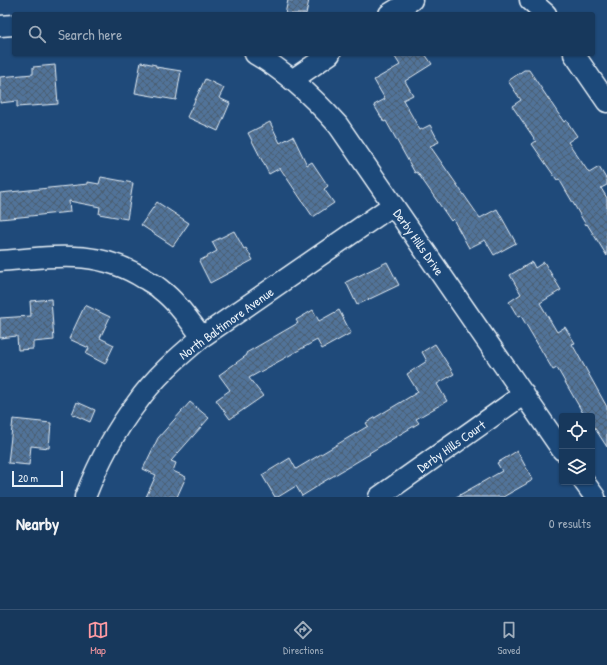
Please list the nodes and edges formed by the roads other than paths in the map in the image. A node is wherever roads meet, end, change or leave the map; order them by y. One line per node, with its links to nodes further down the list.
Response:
1 (412, 0): 3 (street)
2 (530, 0): 4 (street)
3 (391, 12)
4 (544, 12)
5 (12, 25): 6 (street)
6 (0, 26)
7 (258, 56): 10 (street, Derby Hills Drive)
8 (327, 56): 10 (street)
9 (575, 56): 11 (street)
10 (292, 80): 12 (street, Derby Hills Drive)
11 (607, 102)
12 (393, 205): 14 (street, North Baltimore Avenue); 15 (street, Derby Hills Drive)
13 (0, 261): 14 (street)
14 (202, 337): 18 (street, North Baltimore Avenue)
15 (524, 394): 16 (street, Derby Hills Drive); 19 (street, Derby Hills Court)
16 (561, 449)
17 (586, 485): 20 (street)
18 (84, 497)
19 (379, 497)
20 (595, 497)

